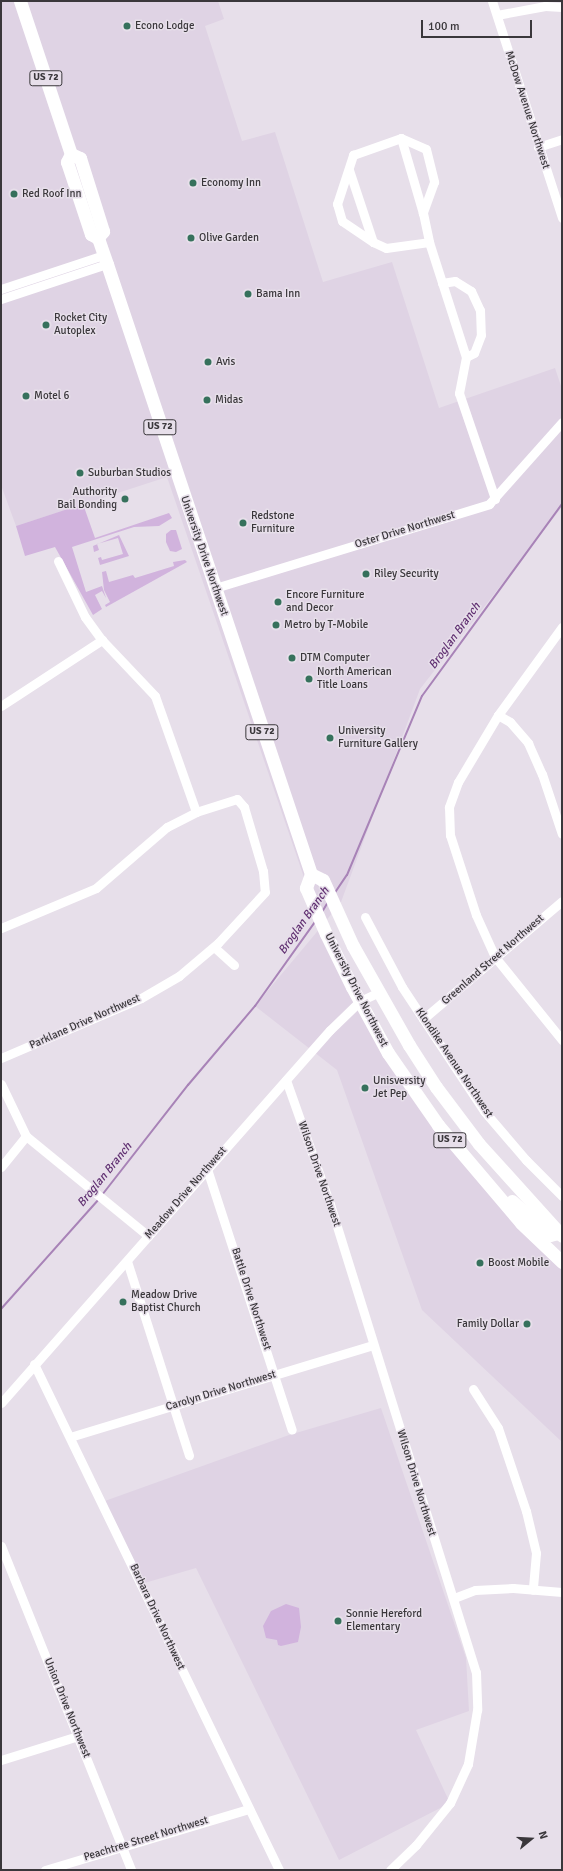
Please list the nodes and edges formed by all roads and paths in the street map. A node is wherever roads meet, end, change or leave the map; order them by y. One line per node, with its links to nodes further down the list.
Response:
1 (20, 1): 13 (highway, University Drive Northwest / US 72)
2 (492, 1): 4 (street, McDow Avenue Northwest)
3 (562, 7): 4 (street)
4 (496, 15): 7 (street, McDow Avenue Northwest)
5 (401, 138): 8 (street); 9 (street); 9 (street)
6 (562, 138): 7 (street)
7 (538, 147): 10 (street, McDow Avenue Northwest)
8 (349, 170): 11 (street); 11 (street)
9 (423, 213): 12 (street)
10 (562, 218)
11 (373, 242): 12 (street)
12 (429, 242): 14 (street)
13 (106, 260): 15 (street); 16 (street); 21 (highway, University Drive Northwest / US 72)
14 (442, 283): 17 (street); 17 (street)
15 (1, 289)
16 (1, 299)
17 (466, 357): 19 (street)
18 (562, 422): 19 (street, Oster Drive Northwest)
19 (495, 498): 21 (street, Oster Drive Northwest)
20 (58, 560): 23 (street)
21 (215, 588): 28 (highway, University Drive Northwest / US 72)
22 (562, 627): 25 (street)
23 (102, 640): 24 (street); 26 (street)
24 (1, 706)
25 (498, 715): 27 (street); 33 (street)
26 (196, 812): 31 (street); 32 (street, Parklane Drive Northwest)
27 (562, 834)
28 (311, 874): 35 (highway, University Drive Northwest / US 72); 36 (highway, University Drive Northwest / US 72)
29 (562, 901): 33 (street, Greenland Street Northwest)
30 (365, 917): 37 (street, Klondike Avenue Northwest)
31 (1, 928)
32 (214, 947): 34 (street); 39 (street, Parklane Drive Northwest)
33 (495, 958): 37 (street, Greenland Street Northwest); 38 (street)
34 (234, 965)
35 (378, 992): 36 (street, Meadow Drive Northwest); 47 (highway, University Drive Northwest / US 72)
36 (360, 1001): 40 (street, Meadow Drive Northwest); 45 (highway, University Drive Northwest / US 72)
37 (423, 1019): 46 (street, Klondike Avenue Northwest)
38 (562, 1040)
39 (1, 1058)
40 (286, 1080): 44 (street, Meadow Drive Northwest); 51 (street, Wilson Drive Northwest)
41 (1, 1084): 42 (street)
42 (26, 1136): 43 (street); 48 (street)
43 (1, 1167)
44 (207, 1170): 48 (street, Meadow Drive Northwest); 53 (street, Battle Drive Northwest)
45 (498, 1196): 47 (highway); 50 (highway, University Drive Northwest / US 72)
46 (562, 1196)
47 (561, 1233)
48 (148, 1236): 49 (street, Meadow Drive Northwest)
49 (127, 1261): 52 (street, Meadow Drive Northwest); 56 (street)
50 (562, 1262)
51 (373, 1345): 53 (street, Carolyn Drive Northwest); 63 (street, Wilson Drive Northwest)
52 (34, 1364): 55 (street, Meadow Drive Northwest); 58 (street, Barbara Drive Northwest)
53 (275, 1375): 56 (street, Carolyn Drive Northwest); 57 (street, Battle Drive Northwest)
54 (473, 1389): 61 (street)
55 (1, 1403)
56 (173, 1406): 58 (street, Carolyn Drive Northwest); 59 (street)
57 (292, 1430)
58 (70, 1437): 66 (street, Barbara Drive Northwest)
59 (189, 1455)
60 (1, 1546): 64 (street, Union Drive Northwest)
61 (533, 1590): 62 (street); 63 (street)
62 (562, 1592)
63 (454, 1598): 71 (street, Wilson Drive Northwest)
64 (78, 1736): 65 (street); 67 (street, Union Drive Northwest)
65 (1, 1760)
66 (248, 1808): 67 (street, Peachtree Street Northwest); 70 (street, Barbara Drive Northwest)
67 (122, 1846): 68 (street, Peachtree Street Northwest); 69 (street, Union Drive Northwest)
68 (45, 1870)
69 (131, 1870)
70 (279, 1870)
71 (390, 1870)

